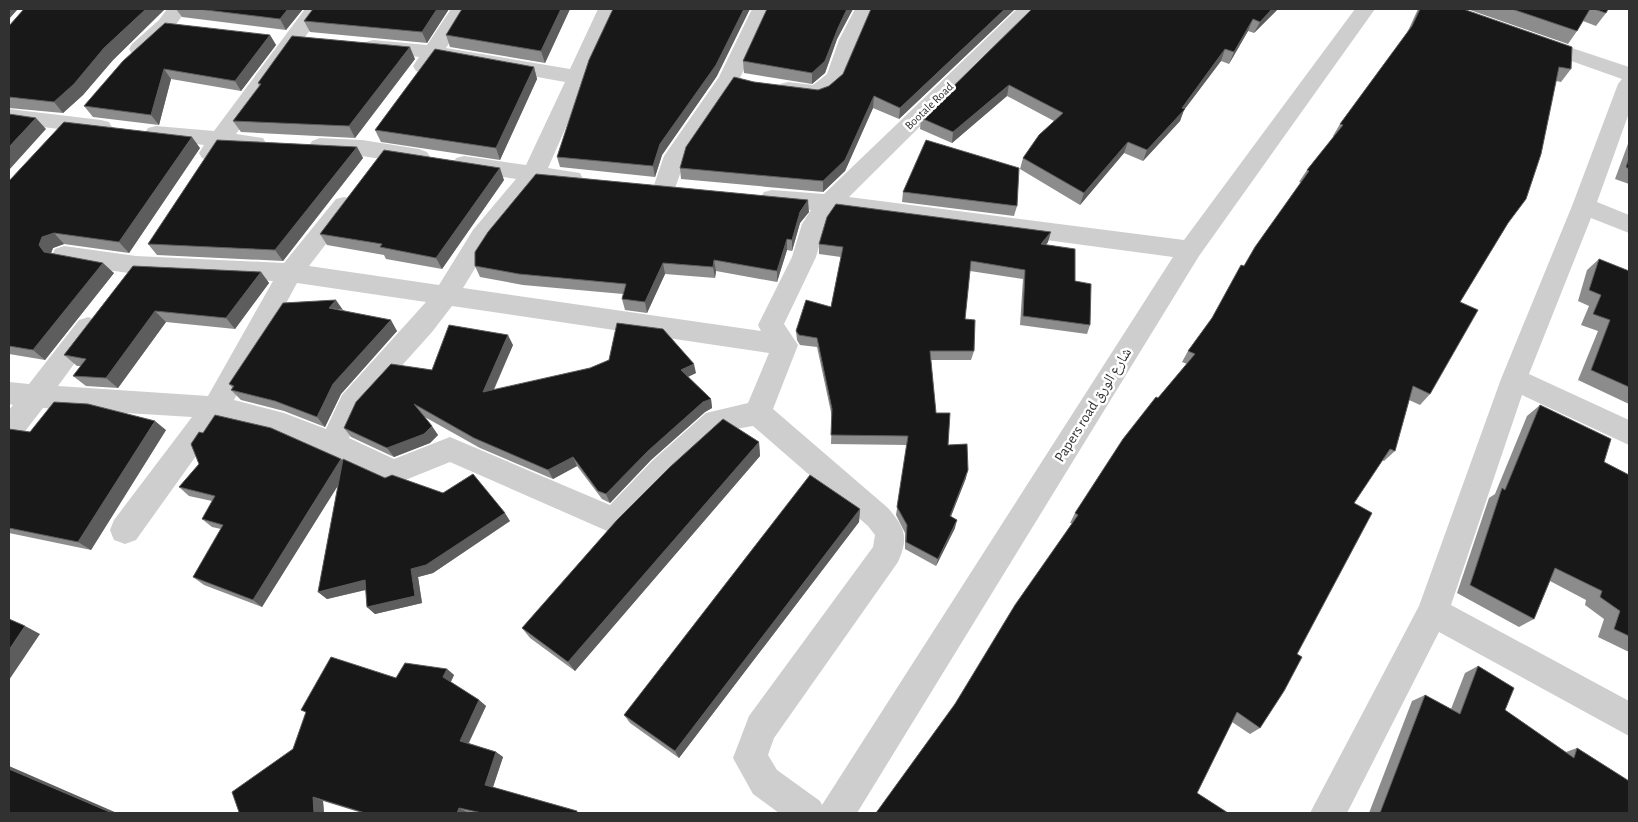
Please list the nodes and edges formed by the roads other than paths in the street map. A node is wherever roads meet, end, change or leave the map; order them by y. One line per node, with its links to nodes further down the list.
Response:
1 (315, 9): 11 (street)
2 (461, 9): 14 (street)
3 (608, 9): 17 (street)
4 (762, 9): 30 (street)
5 (859, 9): 6 (street)
6 (865, 9): 20 (street)
7 (1028, 9): 32 (street, Bootale Road)
8 (1365, 9): 36 (street, Papers road شارع الورق)
9 (176, 20): 15 (street)
10 (1518, 35): 16 (street)
11 (282, 38): 12 (street); 24 (street)
12 (320, 42)
13 (358, 45): 14 (street)
14 (434, 52): 17 (street); 18 (street)
15 (122, 65)
16 (1629, 74)
17 (577, 77): 28 (street)
18 (410, 84)
19 (1629, 84): 33 (street)
20 (773, 87)
21 (91, 102): 23 (street)
22 (9, 116): 23 (street)
23 (68, 123): 24 (street); 25 (street)
24 (218, 141): 26 (street); 27 (street)
25 (48, 144)
26 (373, 144): 28 (street); 39 (street)
27 (196, 174)
28 (533, 175): 29 (street); 41 (street)
29 (590, 181)
30 (666, 188)
31 (752, 196): 32 (street)
32 (829, 203): 36 (street); 43 (street, Bootale Road)
33 (1584, 206): 34 (street); 44 (street)
34 (1629, 224)
35 (152, 240): 38 (street)
36 (1190, 250): 55 (street, Papers road شارع الورق)
37 (64, 255): 38 (street)
38 (136, 264): 39 (street); 40 (street)
39 (290, 273): 41 (street); 46 (street)
40 (118, 288)
41 (446, 295): 43 (street); 50 (street)
42 (100, 311): 45 (street)
43 (785, 345): 47 (street)
44 (1514, 379): 49 (street); 52 (street)
45 (22, 395): 46 (street); 48 (street)
46 (215, 408): 50 (street); 51 (street)
47 (758, 413): 50 (street); 54 (street)
48 (9, 431)
49 (1629, 432)
50 (333, 443)
51 (125, 530)
52 (1433, 612): 53 (street); 56 (street)
53 (1629, 719)
54 (808, 813)
55 (837, 813)
56 (1328, 813)

